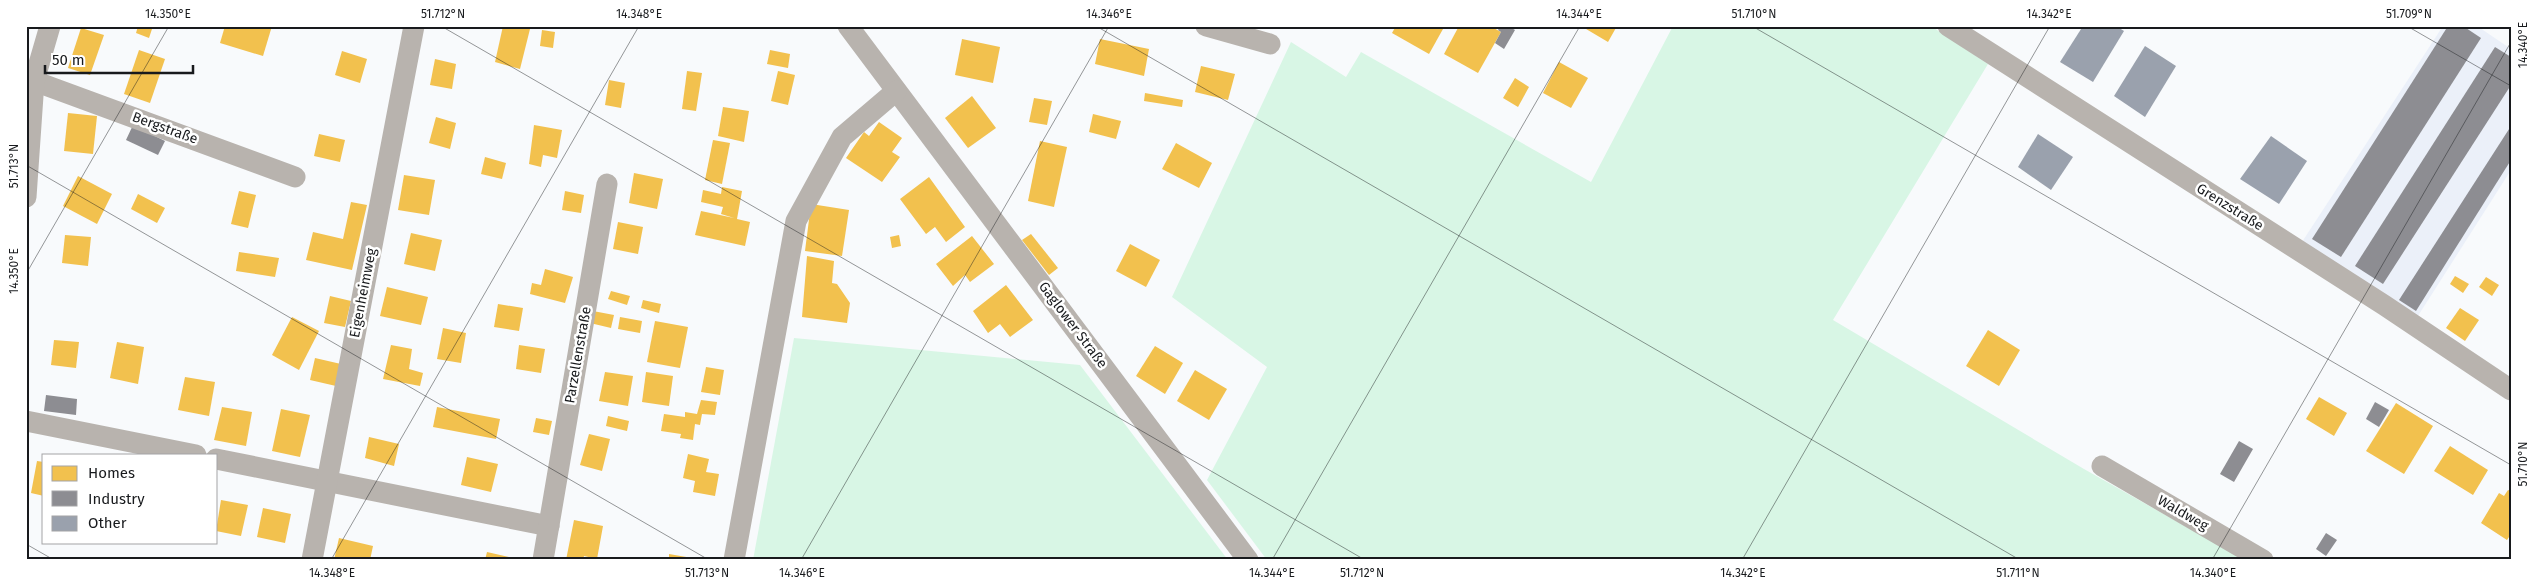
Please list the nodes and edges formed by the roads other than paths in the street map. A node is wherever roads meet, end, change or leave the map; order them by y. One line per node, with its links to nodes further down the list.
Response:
1 (50, 26): 7 (street)
2 (414, 26): 17 (street, Eigenheimweg)
3 (848, 26): 8 (street, Gaglower Straße)
4 (1206, 26): 6 (street)
5 (1948, 26): 12 (street, Grenzstraße)
6 (1270, 44)
7 (34, 81): 9 (street, Bergstraße); 11 (street)
8 (896, 91): 21 (street); 22 (street, Gaglower Straße)
9 (295, 177)
10 (607, 184): 18 (street, Parzellenstraße)
11 (26, 197)
12 (2511, 390)
13 (26, 421): 14 (street)
14 (191, 454)
15 (218, 459): 17 (street)
16 (2102, 466): 23 (street, Waldweg)
17 (328, 481): 18 (street); 19 (street, Eigenheimweg)
18 (549, 526): 20 (street, Parzellenstraße)
19 (312, 560)
20 (543, 560)
21 (734, 560)
22 (1248, 560)
23 (2263, 560)

